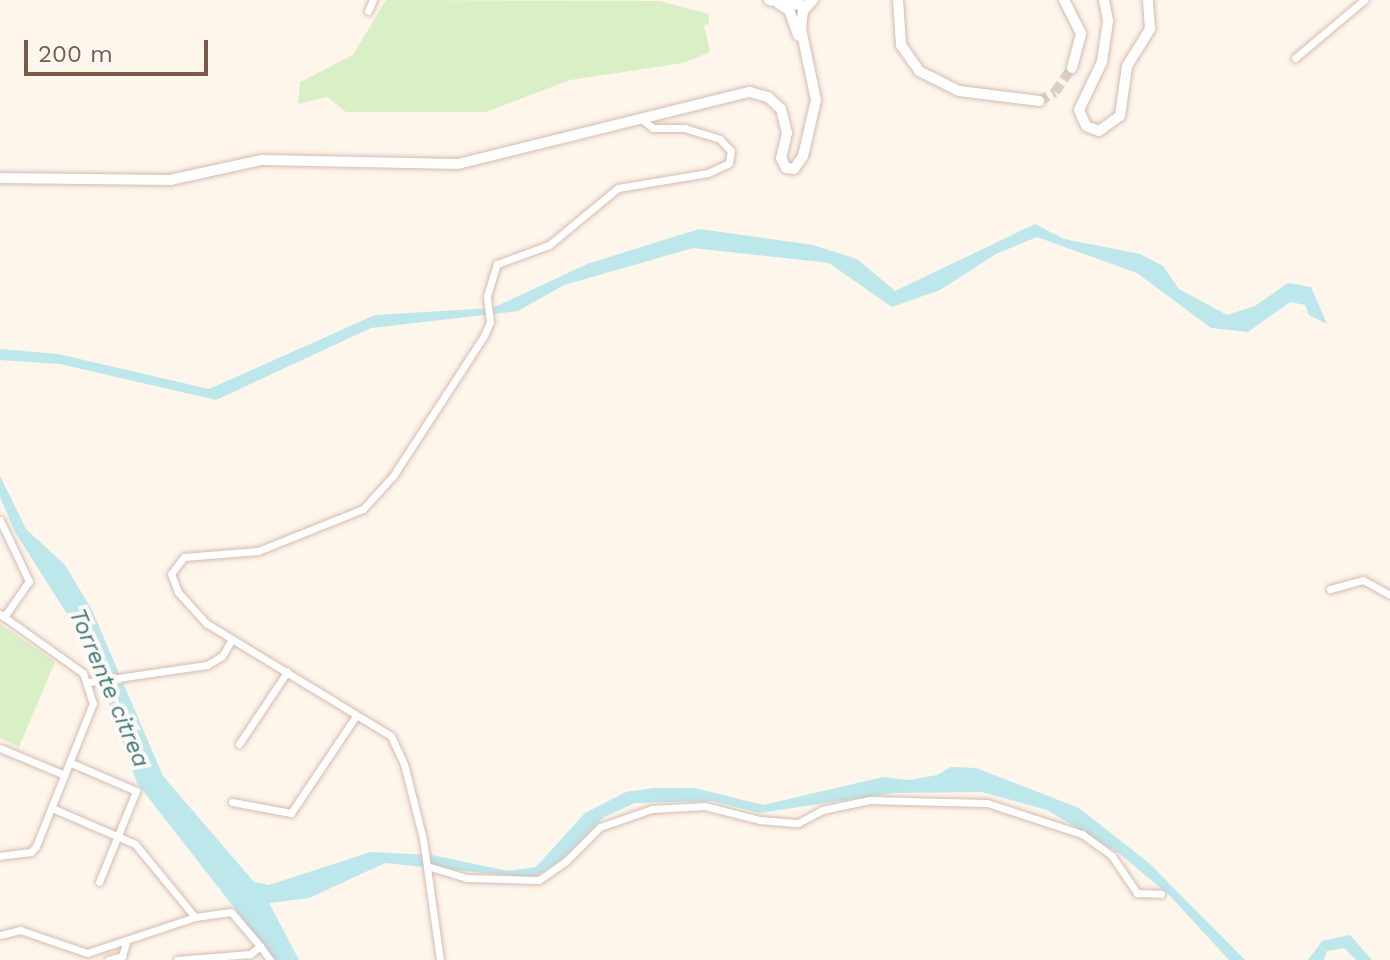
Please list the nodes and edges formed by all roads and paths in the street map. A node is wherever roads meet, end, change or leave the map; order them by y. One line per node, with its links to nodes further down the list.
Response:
1 (373, 0): 9 (street)
2 (898, 0): 13 (main road)
3 (1064, 0): 12 (main road)
4 (1104, 0): 5 (main road)
5 (1148, 0)
6 (1364, 0): 11 (street)
7 (808, 2): 8 (main road); 10 (main road)
8 (787, 5): 10 (main road)
9 (368, 11)
10 (803, 43): 15 (main road)
11 (1295, 58)
12 (1072, 68)
13 (1039, 101)
14 (644, 121): 20 (street)
15 (0, 178)
16 (0, 520): 19 (street)
17 (1330, 589): 18 (street)
18 (1390, 595)
19 (2, 616): 22 (street)
20 (231, 641): 21 (street); 22 (street)
21 (287, 672): 23 (street); 24 (street)
22 (90, 682): 26 (street)
23 (356, 716): 28 (street); 32 (street)
24 (239, 744)
25 (0, 748): 27 (street)
26 (71, 763): 27 (street); 30 (street)
27 (65, 775): 29 (street)
28 (232, 802)
29 (52, 808): 30 (street); 31 (street)
30 (118, 836): 33 (street); 35 (street)
31 (0, 856)
32 (427, 866): 34 (street); 42 (street)
33 (99, 882)
34 (1161, 894)
35 (195, 917): 37 (street); 38 (street)
36 (0, 935): 37 (street)
37 (126, 943): 39 (street)
38 (260, 946): 40 (street); 41 (street)
39 (108, 960)
40 (177, 960)
41 (270, 960)
42 (440, 960)

